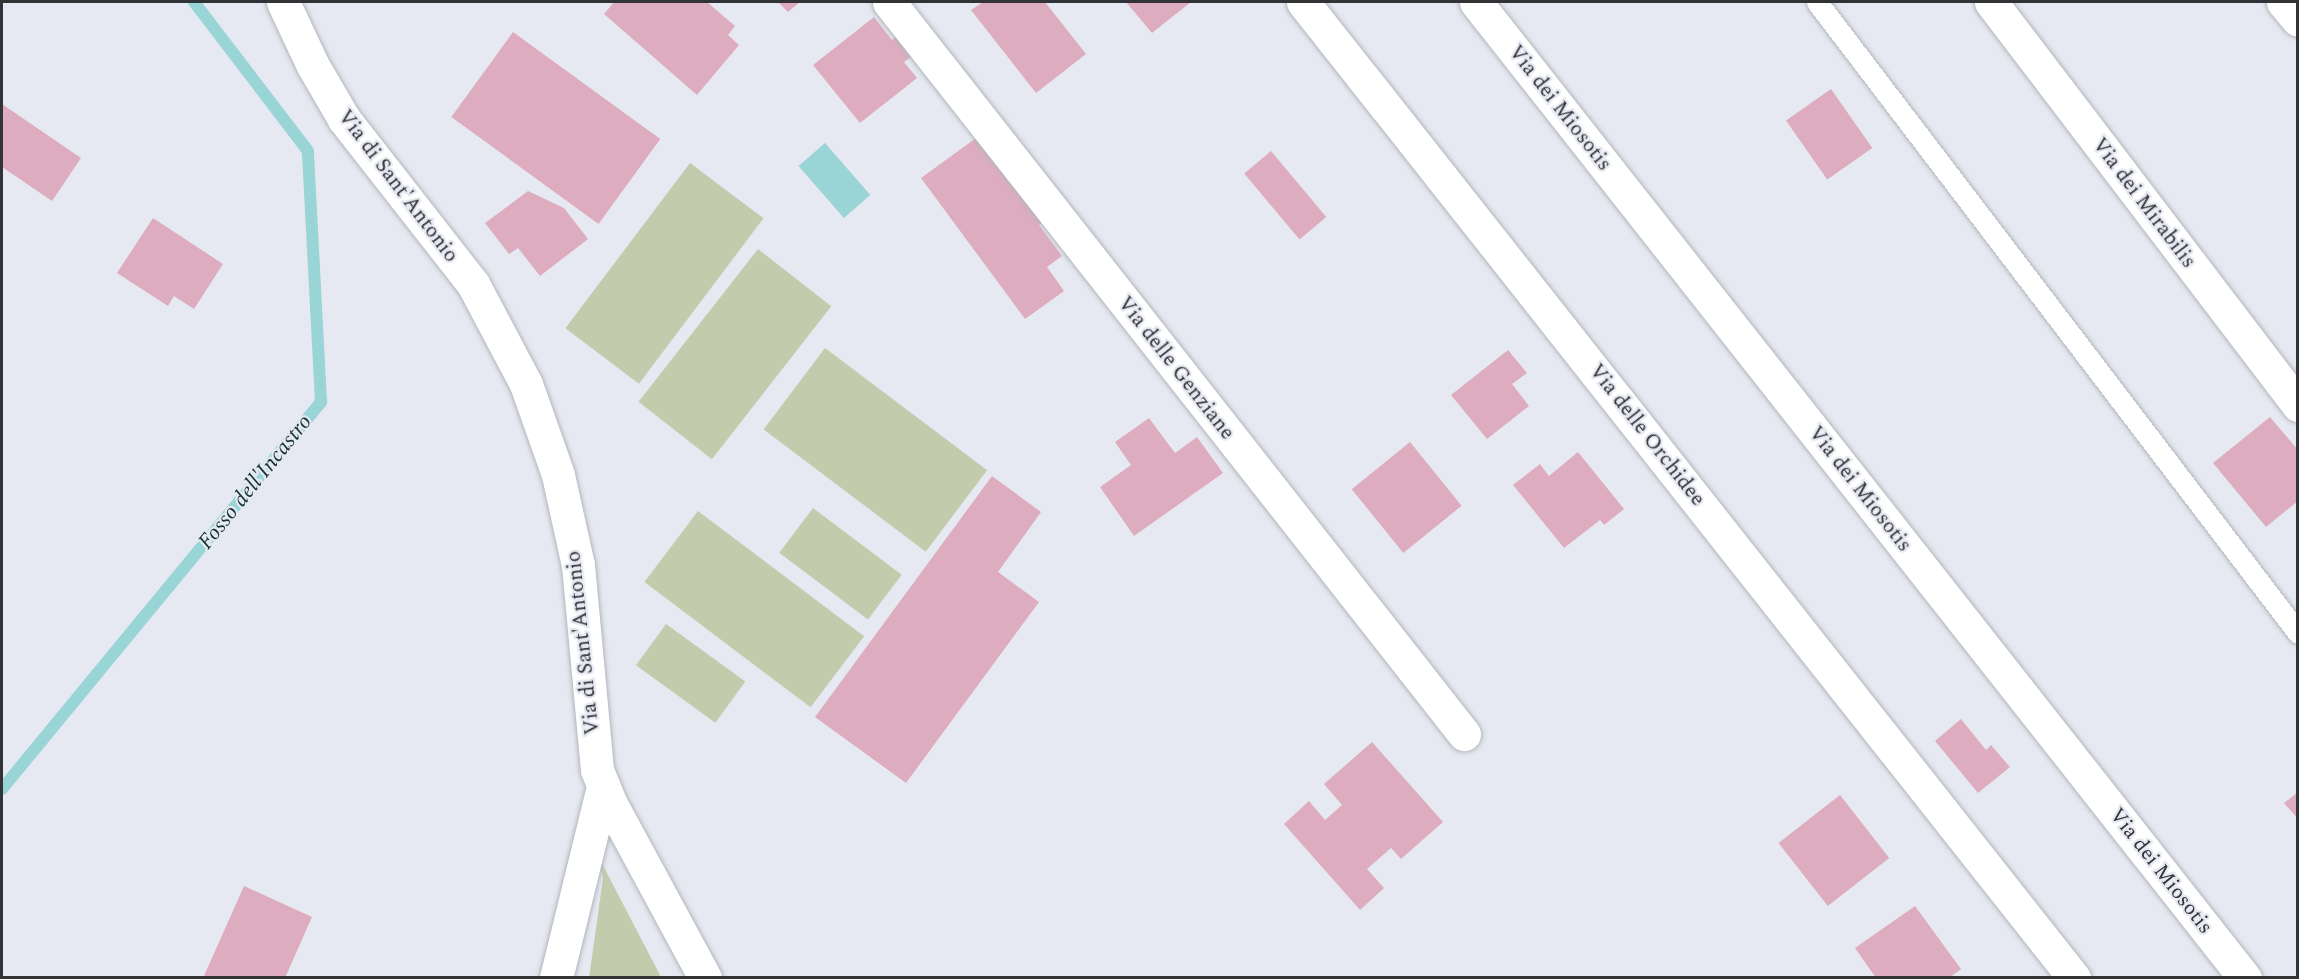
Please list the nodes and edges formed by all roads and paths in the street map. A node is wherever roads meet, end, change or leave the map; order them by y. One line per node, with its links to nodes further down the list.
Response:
1 (283, 2): 12 (street, Via di Sant'Antonio)
2 (889, 2): 11 (street, Via delle Genziane)
3 (1303, 2): 15 (street, Via delle Orchidee)
4 (1476, 2): 16 (street, Via dei Miosotis)
5 (1817, 2): 10 (lane)
6 (1991, 2): 9 (street, Via dei Mirabilis)
7 (2283, 2): 8 (street)
8 (2298, 20)
9 (2298, 405)
10 (2298, 633)
11 (1464, 734)
12 (603, 786): 13 (street); 14 (street, Via di Sant'Antonio)
13 (556, 978)
14 (705, 978)
15 (2074, 978)
16 (2245, 978)

